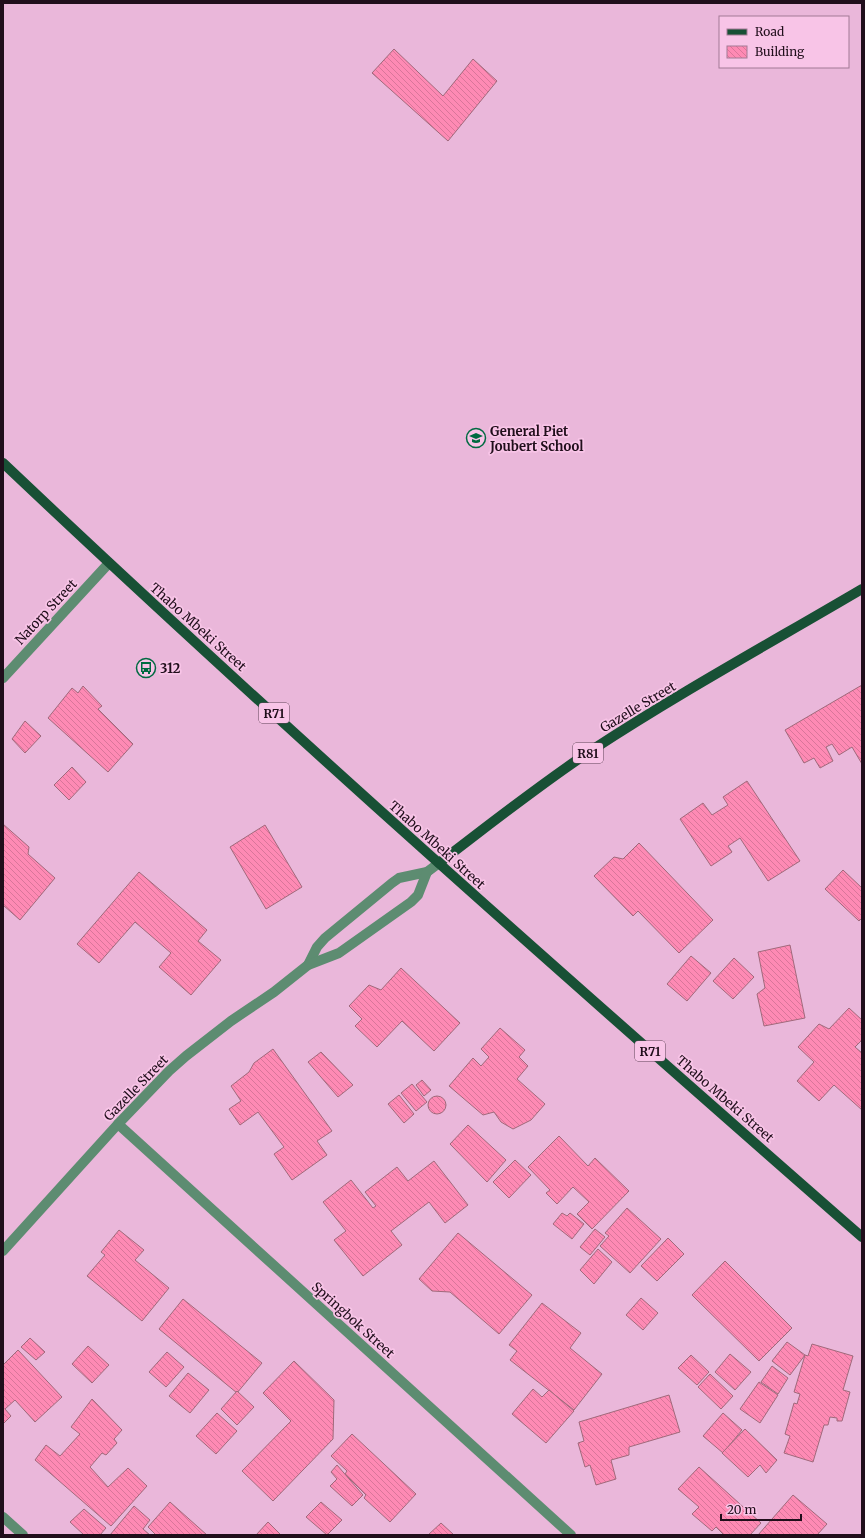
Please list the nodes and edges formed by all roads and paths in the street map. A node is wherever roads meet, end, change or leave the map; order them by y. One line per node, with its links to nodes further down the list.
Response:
1 (3, 463): 2 (main road, Thabo Mbeki Street / R71)
2 (109, 563): 4 (street, Natorp Street); 5 (main road, Thabo Mbeki Street / R71)
3 (862, 589): 5 (main road, Gazelle Street / R81)
4 (3, 678)
5 (438, 863): 6 (street); 9 (main road, Thabo Mbeki Street / R71)
6 (427, 872): 7 (street, Gazelle Street); 7 (street, Gazelle Street)
7 (308, 965): 8 (street, Gazelle Street)
8 (118, 1124): 10 (street, Gazelle Street); 13 (street, Springbok Street)
9 (862, 1237)
10 (3, 1251)
11 (3, 1517): 12 (street)
12 (23, 1535)
13 (571, 1535)

